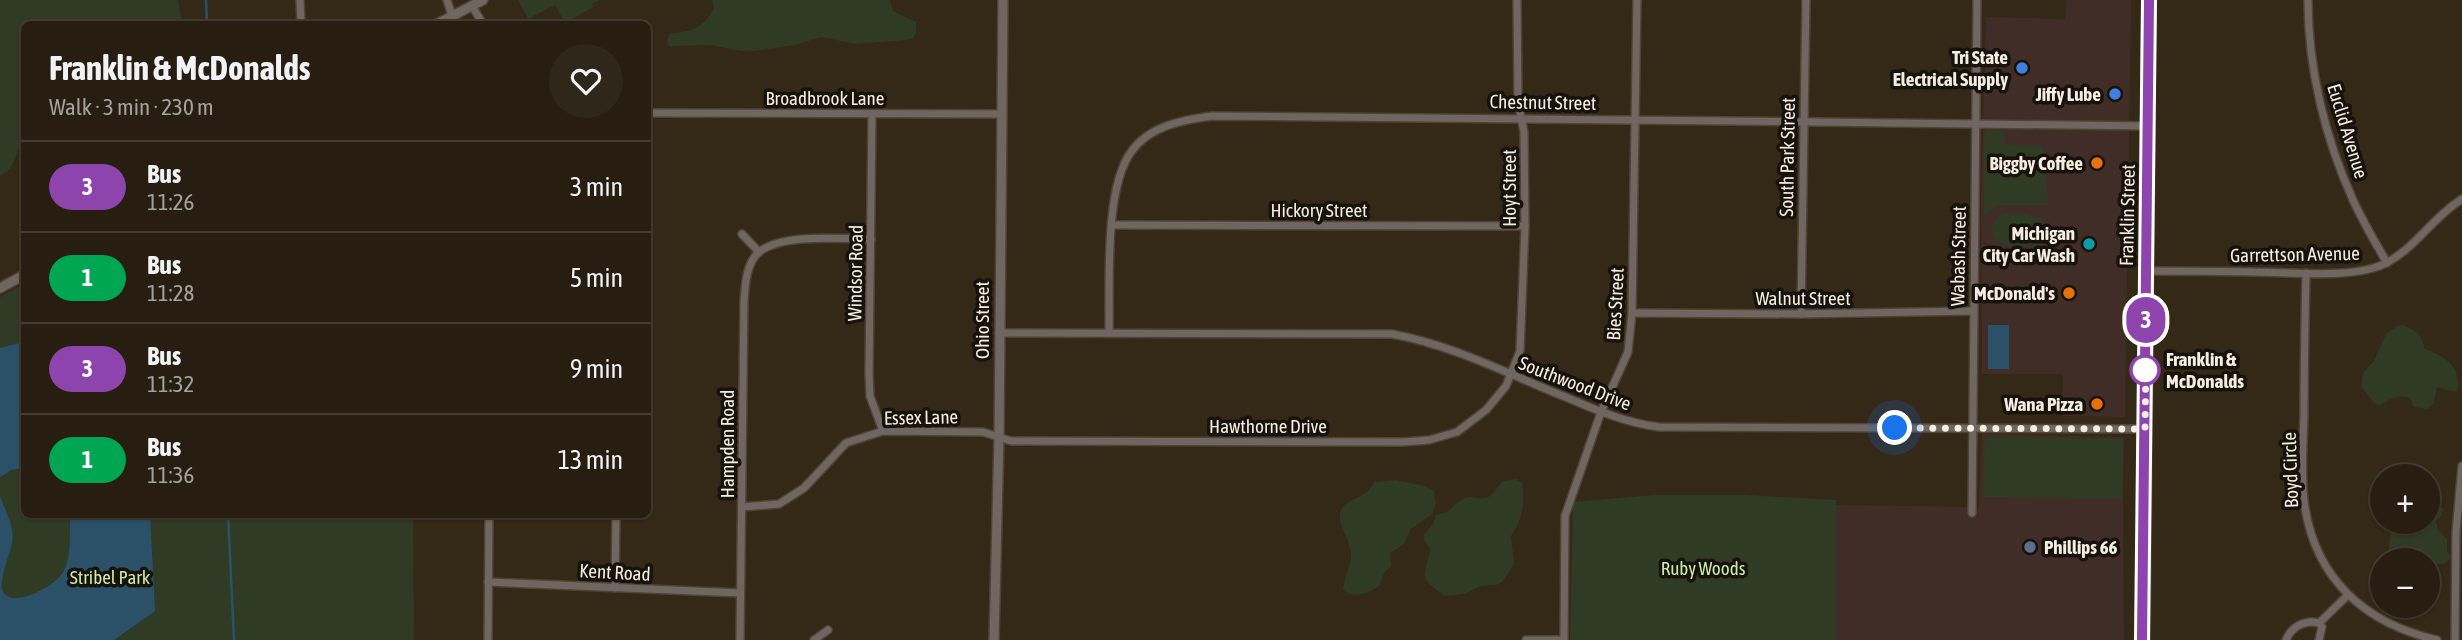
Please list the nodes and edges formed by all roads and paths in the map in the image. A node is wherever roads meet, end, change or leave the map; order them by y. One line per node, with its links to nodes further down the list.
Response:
1 (300, 0): 13 (street)
2 (447, 0): 12 (street)
3 (483, 0): 11 (street)
4 (1003, 0): 18 (street, Ohio Street)
5 (1517, 0): 19 (street, Hoyt Street)
6 (1637, 0): 20 (street, Bies Street)
7 (1806, 0): 21 (street, South Park Street)
8 (1977, 0): 22 (street, Wabash Street)
9 (2149, 0): 23 (main road, Franklin Street)
10 (2308, 0): 30 (street, Euclid Avenue)
11 (472, 6): 12 (street); 15 (street)
12 (452, 16): 14 (street)
13 (301, 21)
14 (443, 21)
15 (481, 21)
16 (651, 113): 17 (street, Broadbrook Lane)
17 (872, 114): 18 (street, Broadbrook Lane); 28 (street, Windsor Road)
18 (1002, 114): 39 (street, Ohio Street)
19 (1520, 117): 20 (street, Chestnut Street); 25 (street, Chestnut Street); 26 (street, Hoyt Street)
20 (1634, 120): 21 (street, Chestnut Street); 36 (street, Bies Street)
21 (1803, 123): 22 (street, Chestnut Street); 37 (street, South Park Street)
22 (1977, 124): 23 (street, Chestnut Street); 35 (street, Wabash Street)
23 (2148, 126): 31 (main road, Franklin Street)
24 (2462, 199): 30 (street, Garrettson Avenue)
25 (1112, 225): 26 (street, Hickory Street); 38 (street, Chestnut Street)
26 (1525, 226): 40 (street, Hoyt Street)
27 (742, 234): 29 (street)
28 (871, 239): 29 (street); 44 (street, Windsor Road)
29 (759, 252): 47 (street, Hampden Road)
30 (2386, 263): 32 (street, Garrettson Avenue)
31 (2146, 271): 32 (street, Garrettson Avenue); 43 (main road, Franklin Street)
32 (2306, 273): 54 (street, Boyd Circle)
33 (21, 277): 34 (street)
34 (0, 288)
35 (1973, 311): 37 (street, Walnut Street); 42 (street, Wabash Street)
36 (1632, 313): 37 (street, Walnut Street); 41 (street, Bies Street)
37 (1801, 314)
38 (1109, 332): 39 (street, Southwood Drive); 40 (street, Southwood Drive)
39 (999, 333): 45 (street, Ohio Street)
40 (1511, 375): 41 (street, Southwood Drive); 45 (street, Hawthorne Drive)
41 (1601, 412): 42 (street, Southwood Drive); 62 (street, Bies Street)
42 (1974, 428): 43 (street, Southwood Drive); 48 (street, Wabash Street)
43 (2145, 429): 63 (main road, Franklin Street)
44 (883, 430): 45 (street, Essex Lane); 47 (street, Essex Lane)
45 (999, 437): 60 (street, Ohio Street)
46 (2462, 466): 67 (street)
47 (742, 507): 53 (street, Hampden Road)
48 (1972, 513)
49 (489, 518): 51 (street)
50 (616, 518): 52 (street)
51 (488, 582): 52 (street, Kent Road); 57 (street)
52 (615, 588): 53 (street, Kent Road)
53 (740, 593): 58 (street, Hampden Road)
54 (2348, 595): 55 (street); 66 (street, Boyd Circle)
55 (2319, 623): 64 (street); 65 (street)
56 (828, 630): 59 (street)
57 (488, 640)
58 (740, 640)
59 (814, 640)
60 (994, 640)
61 (1526, 640): 62 (street)
62 (1564, 640)
63 (2143, 640)
64 (2286, 640)
65 (2319, 640)
66 (2437, 640)
67 (2455, 640)

